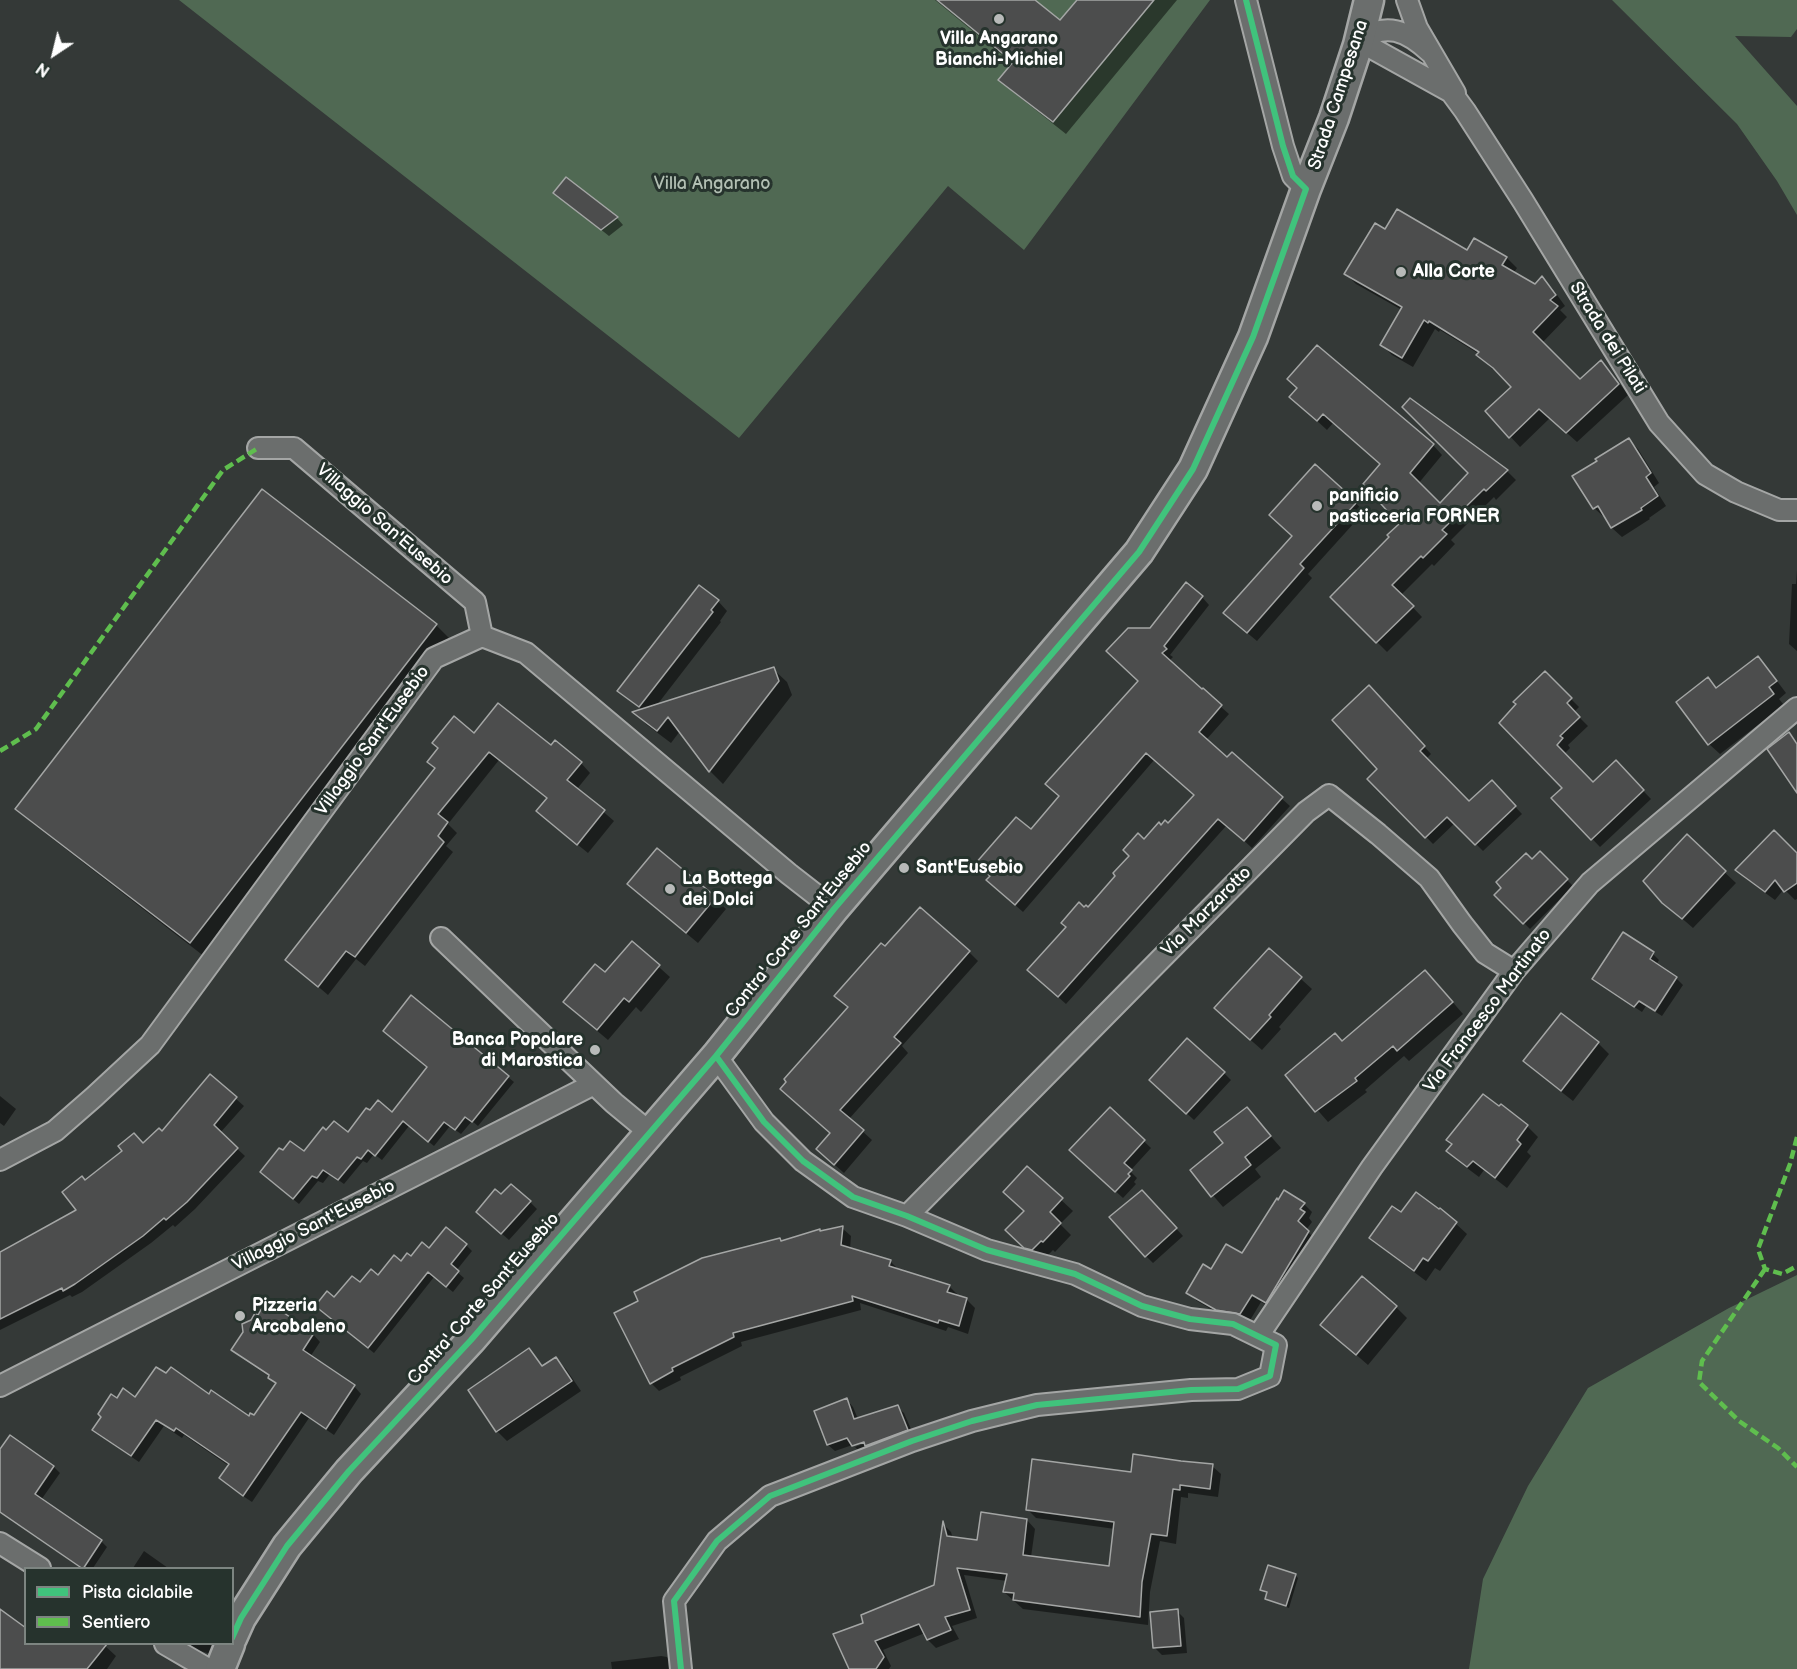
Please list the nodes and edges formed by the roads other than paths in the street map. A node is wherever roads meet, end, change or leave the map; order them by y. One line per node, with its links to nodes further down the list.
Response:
1 (1246, 0): 7 (street)
2 (1369, 0): 4 (street, Strada Campesana)
3 (1407, 0): 5 (street, Strada dei Pilati)
4 (1359, 41): 5 (street, Strada dei Pilati); 6 (street, Strada dei Pilati); 7 (street, Strada Campesana)
5 (1430, 51): 6 (street, Strada dei Pilati)
6 (1466, 111): 9 (street, Strada dei Pilati)
7 (1306, 189): 12 (street, Contra' Corte Sant'Eusebio)
8 (258, 448): 10 (street, Villaggio San'Eusebio)
9 (1797, 510)
10 (482, 636): 12 (street); 18 (street, Villaggio Sant'Eusebio)
11 (1797, 708): 14 (street, Via Francesco Martinato)
12 (834, 909): 15 (street, Contra' Corte Sant'Eusebio)
13 (441, 938): 16 (street)
14 (1514, 971): 19 (street, Via Marzarotto); 20 (street, Via Francesco Martinato)
15 (716, 1056): 17 (street, Contra' Corte Sant'Eusebio); 19 (street)
16 (594, 1084): 17 (street); 21 (street, Villaggio Sant'Eusebio)
17 (649, 1132): 24 (street, Contra' Corte Sant'Eusebio)
18 (0, 1160)
19 (906, 1216): 20 (street)
20 (1258, 1336): 29 (street)
21 (0, 1386)
22 (0, 1544): 23 (street)
23 (37, 1567)
24 (234, 1634)
25 (167, 1645): 27 (street)
26 (230, 1645): 28 (street)
27 (208, 1669)
28 (220, 1669)
29 (681, 1669)

